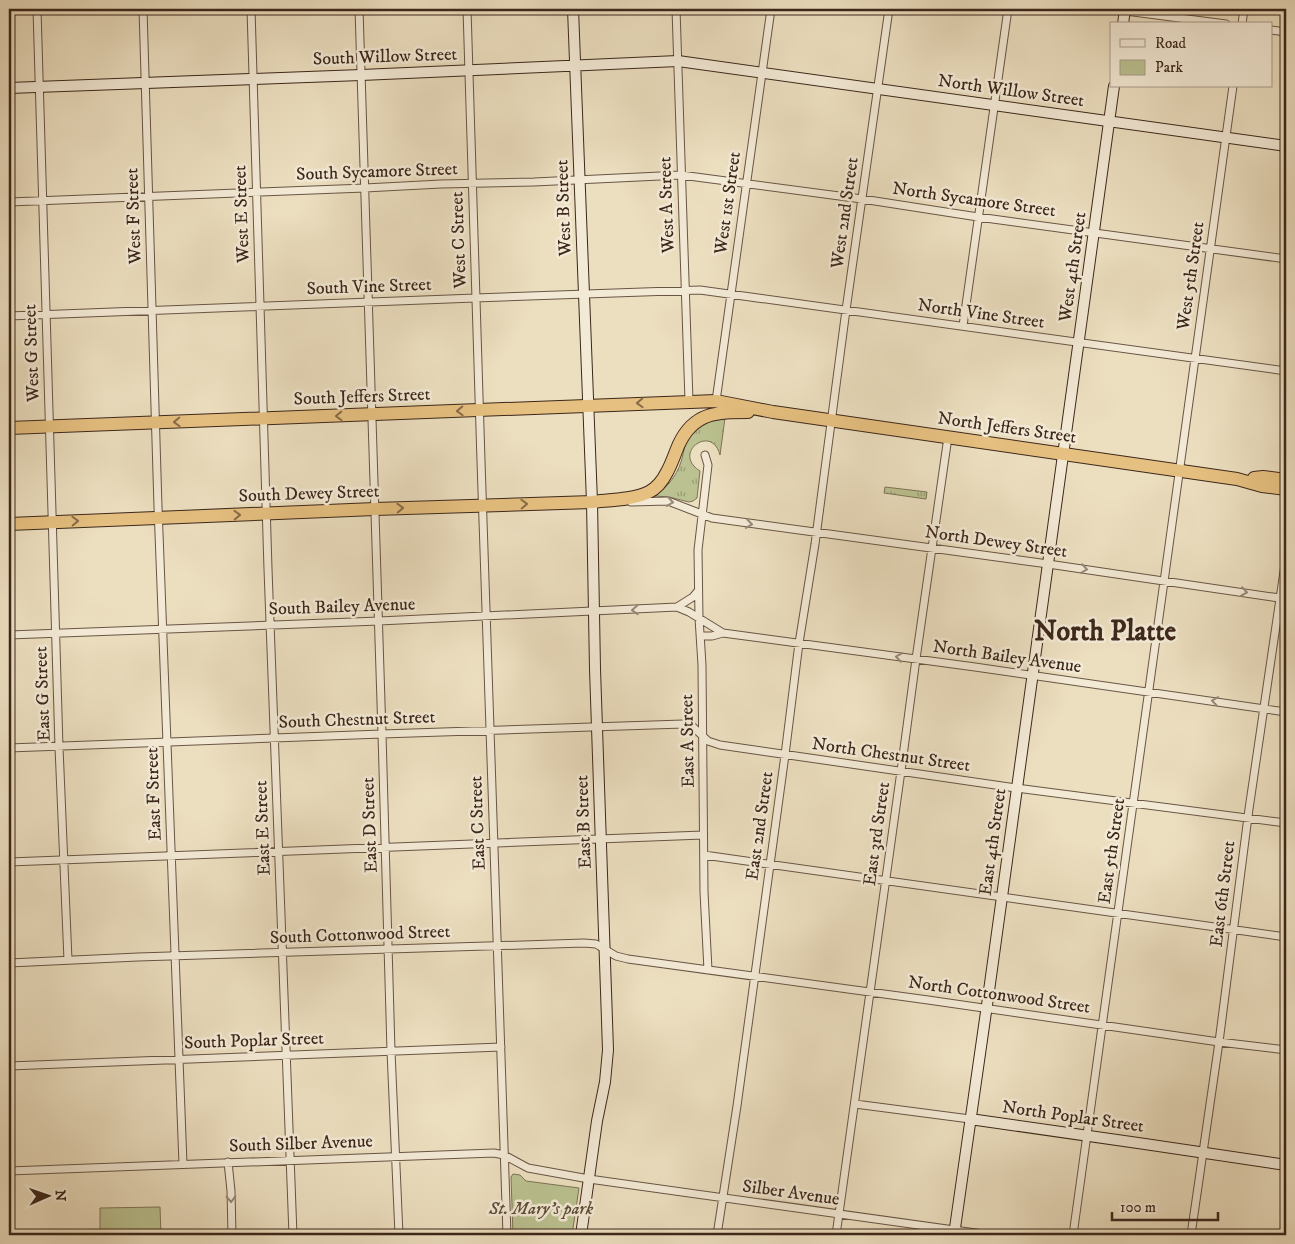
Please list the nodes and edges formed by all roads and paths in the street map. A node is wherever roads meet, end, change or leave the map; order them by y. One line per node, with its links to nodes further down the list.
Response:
1 (37, 9): 25 (street, West G Street)
2 (143, 9): 24 (street, West F Street)
3 (251, 9): 23 (street, West E Street)
4 (359, 9): 22 (street, East D Street)
5 (466, 9): 20 (street, West C Street)
6 (573, 9): 19 (main road, West B Street)
7 (676, 9): 18 (street, West A Street)
8 (771, 9): 21 (street, West 1st Street)
9 (889, 9): 29 (street, West 2nd Street)
10 (1008, 9): 30 (street)
11 (1110, 9): 13 (street)
12 (1244, 9): 15 (street)
13 (1125, 10): 14 (street)
14 (1212, 22)
15 (1242, 22)
16 (1272, 30): 17 (street)
17 (1286, 32)
18 (678, 61): 19 (main road, South Willow Street); 21 (main road, South Willow Street); 34 (street, West A Street)
19 (575, 65): 20 (main road, South Willow Street); 35 (main road, West B Street)
20 (468, 70): 22 (main road, South Willow Street); 36 (street, West C Street)
21 (762, 72): 29 (main road, North Willow Street); 37 (street, West 1st Street)
22 (361, 75): 23 (main road, South Willow Street); 38 (street, East D Street)
23 (253, 79): 24 (main road, South Willow Street); 39 (street, West E Street)
24 (145, 82): 25 (main road, South Willow Street); 40 (street, West F Street)
25 (38, 87): 26 (main road, South Willow Street); 42 (street, West G Street)
26 (9, 88)
27 (1114, 88): 31 (main road, West 4th Street)
28 (1233, 88): 32 (street, West 5th Street)
29 (878, 89): 30 (main road, North Willow Street); 41 (street, West 2nd Street)
30 (994, 105): 31 (main road, North Willow Street); 44 (street)
31 (1110, 121): 32 (main road, North Willow Street); 45 (main road, West 4th Street)
32 (1226, 138): 33 (main road, North Willow Street); 46 (street, West 5th Street)
33 (1286, 146)
34 (682, 175): 35 (street, South Sycamore Street); 37 (street, South Sycamore Street); 48 (street, West A Street)
35 (580, 180): 36 (street, South Sycamore Street); 49 (main road, West B Street)
36 (472, 184): 38 (street, South Sycamore Street); 51 (street, West C Street)
37 (746, 184): 41 (street, North Sycamore Street); 50 (street, West 1st Street)
38 (364, 188): 39 (street, South Sycamore Street); 52 (street, East D Street)
39 (257, 192): 40 (street, South Sycamore Street); 53 (street, West E Street)
40 (149, 196): 42 (street, South Sycamore Street); 54 (street, West F Street)
41 (862, 199): 44 (street, North Sycamore Street); 55 (street, West 2nd Street)
42 (42, 200): 43 (street, South Sycamore Street); 56 (street, West G Street)
43 (9, 202)
44 (978, 217): 45 (street, North Sycamore Street); 58 (street)
45 (1094, 233): 46 (street, North Sycamore Street); 59 (main road, West 4th Street)
46 (1210, 249): 47 (street, North Sycamore Street); 60 (street, West 5th Street)
47 (1286, 259)
48 (685, 290): 49 (street, South Vine Street); 50 (street, South Vine Street); 63 (street, West A Street)
49 (584, 294): 51 (street, South Vine Street); 64 (main road, West B Street)
50 (731, 294): 55 (street, North Vine Street); 62 (street, West 1st Street)
51 (475, 298): 52 (street, South Vine Street); 65 (street, West C Street)
52 (368, 302): 53 (street, South Vine Street); 67 (street, East D Street)
53 (260, 306): 54 (street, South Vine Street); 68 (street, West E Street)
54 (152, 310): 56 (street, South Vine Street); 70 (street, West F Street)
55 (846, 310): 58 (street, North Vine Street); 69 (street, West 2nd Street)
56 (46, 315): 57 (street, South Vine Street); 71 (street, West G Street)
57 (9, 316)
58 (963, 326): 59 (street, North Vine Street)
59 (1079, 343): 60 (street, North Vine Street); 74 (main road, West 4th Street)
60 (1195, 359): 61 (street, North Vine Street); 76 (street, West 5th Street)
61 (1286, 372)
62 (716, 400): 63 (highway, South Jeffers Street); 66 (highway, North Jeffers Street)
63 (689, 401): 64 (highway, South Jeffers Street, one-way to 64)
64 (588, 406): 65 (highway, South Jeffers Street); 82 (main road, East B Street)
65 (479, 410): 67 (highway, South Jeffers Street, one-way to 67); 83 (street, East C Street)
66 (773, 412): 69 (highway, North Jeffers Street); 80 (highway, North Jeffers Street)
67 (372, 414): 68 (highway, South Jeffers Street, one-way to 68); 84 (street, East D Street)
68 (264, 419): 70 (highway, South Jeffers Street, one-way to 70); 86 (street, East E Street)
69 (831, 421): 73 (highway, North Jeffers Street); 90 (street, East 2nd Street)
70 (156, 423): 71 (highway, South Jeffers Street); 87 (street, East F Street)
71 (50, 427): 72 (highway, South Jeffers Street); 88 (street, East G Street)
72 (9, 428)
73 (948, 437): 74 (highway, North Jeffers Street); 91 (street, East 3rd Street)
74 (1064, 453): 76 (highway, North Jeffers Street); 93 (main road, East 4th Street)
75 (705, 455): 85 (street, East A Street)
76 (1179, 470): 77 (highway, North Jeffers Street); 94 (street, East 5th Street)
77 (1237, 478): 78 (highway, North Jeffers Street); 79 (highway, North Jeffers Street)
78 (1286, 480)
79 (1286, 489)
80 (642, 495): 81 (highway, South Dewey Street)
81 (610, 500): 82 (highway, South Dewey Street); 85 (street, South Dewey Street, one-way to 85)
82 (592, 502): 83 (highway, South Dewey Street, one-way to 82); 98 (main road, East B Street)
83 (482, 506): 84 (highway, South Dewey Street, one-way to 83); 99 (street, East C Street)
84 (374, 509): 86 (highway, South Dewey Street); 101 (street, East D Street)
85 (702, 513): 90 (street, North Dewey Street, one-way to 90); 95 (street, East A Street)
86 (267, 514): 87 (highway, South Dewey Street, one-way to 86); 102 (street, East E Street)
87 (158, 518): 88 (highway, South Dewey Street, one-way to 87); 103 (street, East F Street)
88 (52, 522): 89 (highway, South Dewey Street); 104 (street, East G Street)
89 (9, 524)
90 (816, 533): 91 (street, North Dewey Street); 108 (street, East 2nd Street)
91 (932, 548): 93 (street, North Dewey Street); 109 (street, East 3rd Street)
92 (1286, 558): 96 (street, East 6th Street)
93 (1048, 564): 94 (street, North Dewey Street, one-way to 94); 110 (main road, East 4th Street)
94 (1164, 581): 96 (street, North Dewey Street, one-way to 96); 111 (street, East 5th Street)
95 (699, 591): 97 (street); 100 (street, East A Street)
96 (1283, 598): 112 (street, East 6th Street)
97 (677, 608): 98 (street, South Bailey Avenue, one-way to 98); 100 (street, South Bailey Avenue)
98 (593, 611): 99 (street, South Bailey Avenue); 114 (main road, East B Street)
99 (486, 616): 101 (street, South Bailey Avenue); 115 (street, East C Street)
100 (699, 618): 105 (street, North Bailey Avenue); 107 (street, East A Street)
101 (379, 621): 102 (street, South Bailey Avenue); 116 (street, East D Street)
102 (270, 625): 103 (street, South Bailey Avenue); 118 (street, East E Street)
103 (163, 629): 104 (street, South Bailey Avenue); 119 (street, East F Street)
104 (56, 633): 106 (street, South Bailey Avenue); 120 (street, East G Street)
105 (723, 633): 107 (street, North Bailey Avenue); 108 (street, North Bailey Avenue)
106 (9, 635)
107 (700, 636): 117 (street, East A Street)
108 (799, 643): 109 (street, North Bailey Avenue, one-way to 108); 122 (street, East 2nd Street)
109 (916, 659): 110 (street, North Bailey Avenue); 123 (street, East 3rd Street)
110 (1032, 675): 111 (street, North Bailey Avenue); 124 (main road, East 4th Street)
111 (1149, 692): 112 (street, North Bailey Avenue, one-way to 111); 125 (street, East 5th Street)
112 (1264, 708): 113 (street, North Bailey Avenue); 126 (street, East 6th Street)
113 (1286, 712)
114 (596, 727): 115 (street, South Chestnut Street); 117 (street, South Chestnut Street); 129 (main road, East B Street)
115 (490, 730): 116 (street, South Chestnut Street); 130 (street, East C Street)
116 (382, 734): 118 (street, South Chestnut Street); 131 (street, East D Street)
117 (703, 736): 122 (street, North Chestnut Street); 128 (street, East A Street)
118 (274, 738): 119 (street, South Chestnut Street); 132 (street, East E Street)
119 (167, 742): 120 (street, South Chestnut Street); 134 (street, East F Street)
120 (59, 746): 121 (street, South Chestnut Street); 135 (street, East G Street)
121 (9, 748)
122 (785, 755): 123 (street, North Chestnut Street); 137 (street, East 2nd Street)
123 (901, 771): 124 (street, North Chestnut Street); 138 (street, East 3rd Street)
124 (1016, 788): 125 (street, North Chestnut Street); 139 (main road, East 4th Street)
125 (1134, 803): 126 (street, North Chestnut Street); 140 (street, East 5th Street)
126 (1248, 818): 127 (street, North Chestnut Street); 141 (street, East 6th Street)
127 (1286, 823)
128 (703, 835): 129 (street); 133 (street, East A Street)
129 (600, 839): 130 (street); 145 (main road, East B Street)
130 (494, 844): 131 (street); 143 (street, East C Street)
131 (386, 848): 132 (street); 144 (street, East D Street)
132 (279, 852): 134 (street); 146 (street, East E Street)
133 (704, 855): 137 (street); 150 (street, East A Street)
134 (171, 856): 135 (street); 147 (street, East F Street)
135 (64, 860): 136 (street); 148 (street, East G Street)
136 (9, 862)
137 (770, 865): 138 (street); 151 (street, East 2nd Street)
138 (886, 881): 139 (street); 152 (street, East 3rd Street)
139 (1002, 898): 140 (street); 153 (main road, East 4th Street)
140 (1118, 914): 141 (street); 154 (street, East 5th Street)
141 (1233, 929): 142 (street); 155 (street, East 6th Street)
142 (1286, 937)
143 (497, 946): 144 (street, South Cottonwood Street); 145 (street, South Cottonwood Street); 156 (street, East C Street)
144 (388, 949): 146 (street, South Cottonwood Street); 158 (street, East D Street)
145 (604, 950): 150 (street, South Cottonwood Street); 173 (main road, East B Street)
146 (282, 953): 147 (street, South Cottonwood Street); 159 (street, East E Street)
147 (175, 956): 148 (street, South Cottonwood Street); 160 (street, East F Street)
148 (68, 960): 149 (street, South Cottonwood Street)
149 (9, 963)
150 (708, 970): 151 (street, North Cottonwood Street)
151 (754, 976): 152 (street, North Cottonwood Street); 174 (street, East 2nd Street)
152 (870, 992): 153 (street, North Cottonwood Street); 162 (street, East 3rd Street)
153 (986, 1008): 154 (street, North Cottonwood Street); 163 (main road, East 4th Street)
154 (1102, 1024): 155 (street, North Cottonwood Street); 164 (street, East 5th Street)
155 (1219, 1042): 157 (street, North Cottonwood Street); 165 (street, East 6th Street)
156 (501, 1047): 158 (street, South Poplar Street); 166 (street, East C Street)
157 (1286, 1050)
158 (391, 1051): 159 (street, South Poplar Street); 167 (street, East D Street)
159 (286, 1055): 160 (street, South Poplar Street); 168 (street, East E Street)
160 (179, 1059): 161 (street, South Poplar Street); 170 (street, East F Street)
161 (9, 1066)
162 (855, 1104): 163 (street, North Poplar Street); 175 (street, East 3rd Street)
163 (970, 1119): 164 (main road, North Poplar Street); 176 (main road, East 4th Street)
164 (1087, 1135): 165 (main road, North Poplar Street); 185 (street, East 5th Street)
165 (1203, 1153): 171 (main road, North Poplar Street); 186 (street, East 6th Street)
166 (504, 1154): 167 (street, South Silber Avenue); 173 (street, South Silber Avenue); 180 (street, East C Street)
167 (396, 1156): 168 (street, South Silber Avenue); 179 (street, East D Street)
168 (290, 1160): 169 (street, South Silber Avenue); 178 (street, East E Street)
169 (228, 1162): 170 (street, South Silber Avenue); 177 (street, one-way to 177)
170 (183, 1164): 172 (street, South Silber Avenue)
171 (1286, 1165)
172 (9, 1171)
173 (589, 1179): 174 (street, Silber Avenue); 181 (main road, East B Street)
174 (723, 1198): 175 (street, Silber Avenue); 182 (street, East 2nd Street)
175 (839, 1214): 176 (street, Silber Avenue); 183 (street, East 3rd Street)
176 (954, 1233): 184 (street, Silber Avenue)
177 (232, 1235)
178 (293, 1235)
179 (399, 1235)
180 (507, 1235)
181 (581, 1235)
182 (717, 1235)
183 (836, 1235)
184 (990, 1235)
185 (1073, 1235)
186 (1191, 1235)

